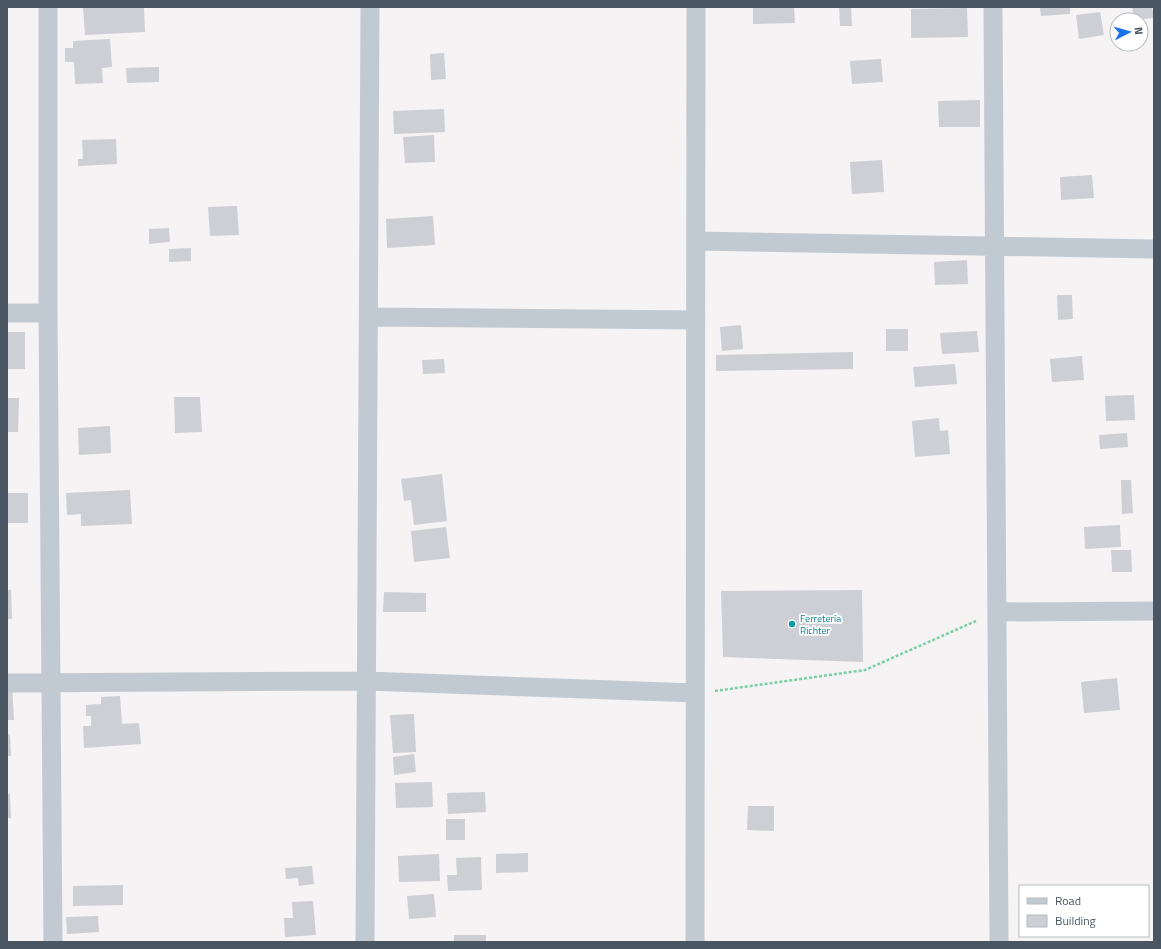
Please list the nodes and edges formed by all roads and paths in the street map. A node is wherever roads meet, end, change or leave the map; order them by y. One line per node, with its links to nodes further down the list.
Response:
1 (48, 7): 9 (street)
2 (370, 7): 10 (street)
3 (696, 7): 5 (street)
4 (993, 7): 6 (street)
5 (696, 241): 6 (street); 11 (street)
6 (994, 246): 7 (street); 13 (street)
7 (1154, 249)
8 (7, 313): 9 (street)
9 (48, 313): 16 (street)
10 (369, 317): 11 (street); 14 (street)
11 (696, 320): 17 (street)
12 (1154, 611): 13 (street)
13 (997, 612): 17 (path); 21 (street)
14 (366, 681): 16 (street); 17 (street); 19 (street)
15 (7, 683): 16 (street)
16 (51, 683): 18 (street)
17 (695, 693): 20 (street)
18 (53, 942)
19 (365, 942)
20 (696, 942)
21 (999, 942)

